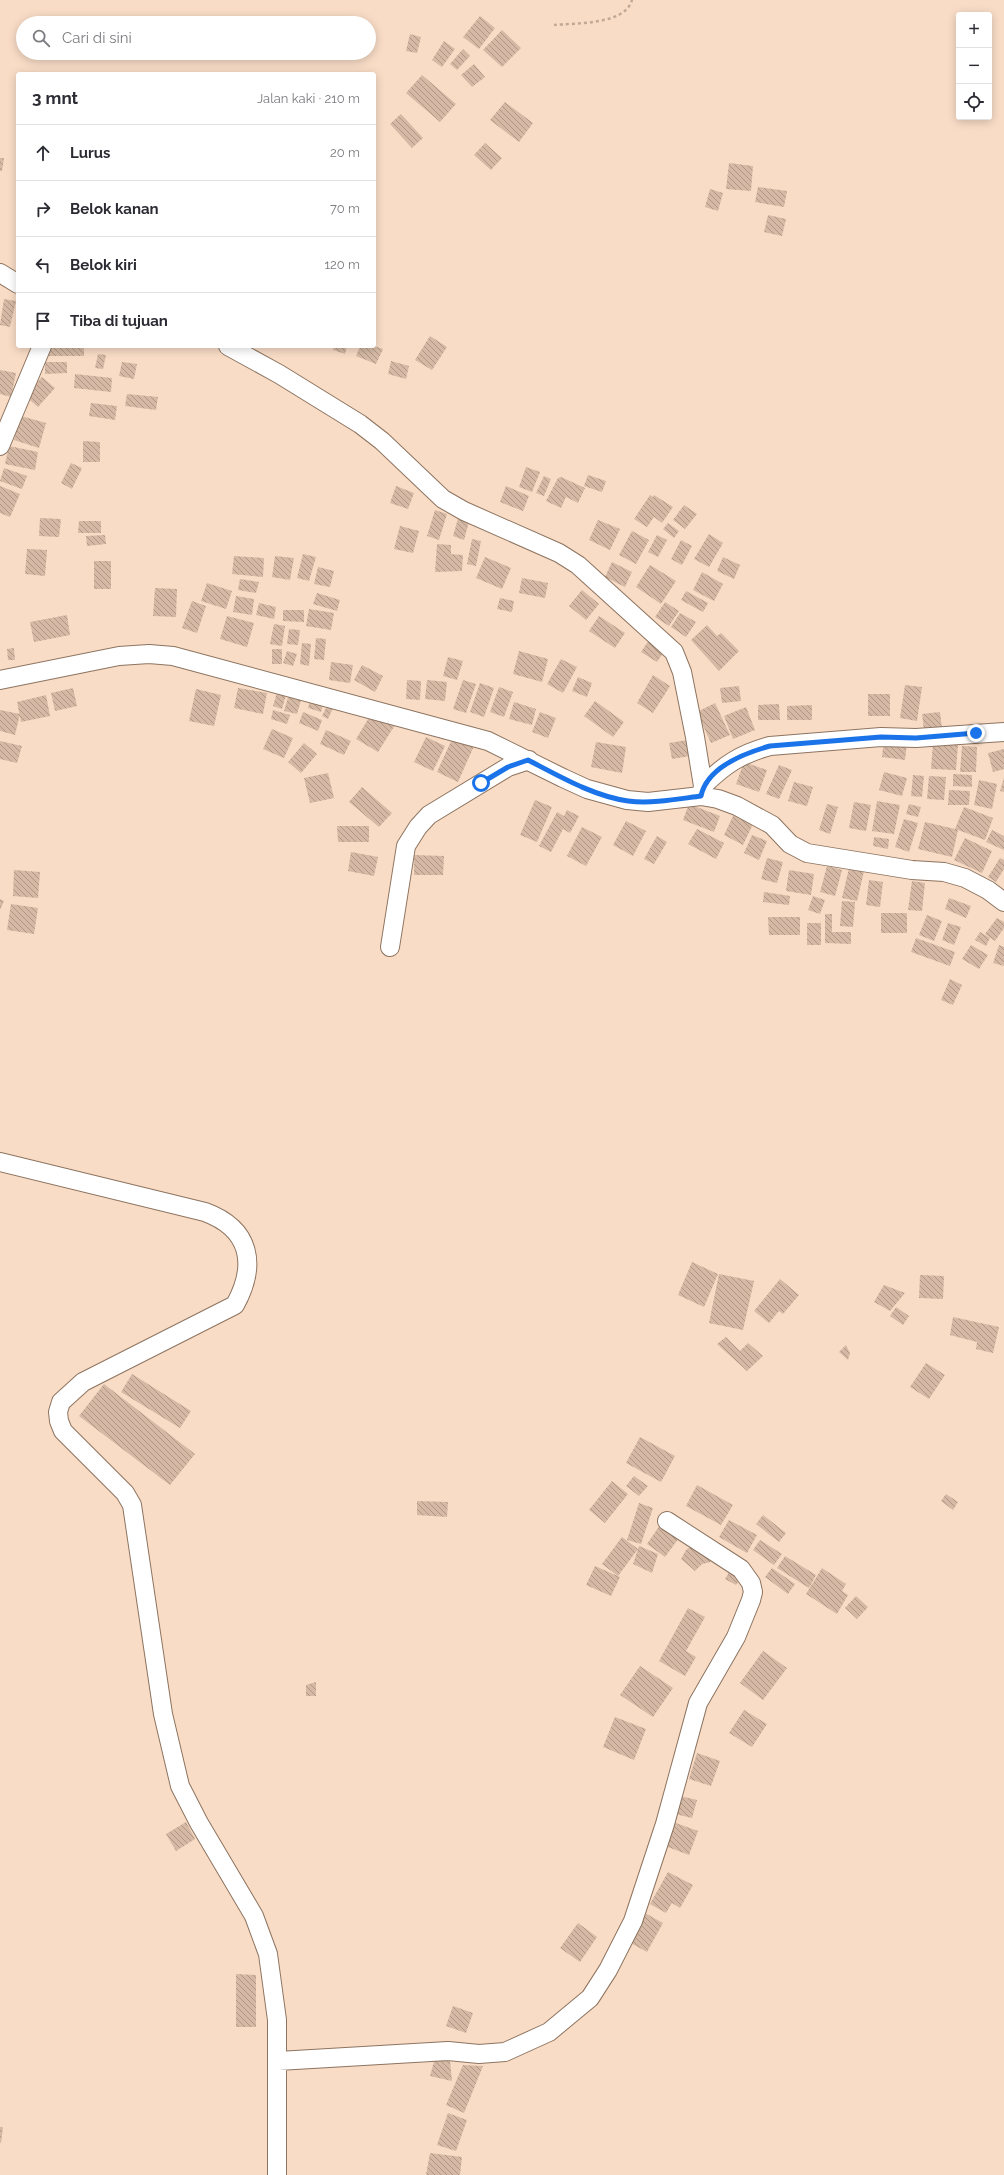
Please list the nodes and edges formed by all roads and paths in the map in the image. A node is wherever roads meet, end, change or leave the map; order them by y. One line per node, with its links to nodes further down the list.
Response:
1 (632, 0): 2 (path)
2 (554, 25)
3 (0, 272): 4 (street)
4 (16, 283)
5 (41, 348): 7 (street)
6 (232, 348): 11 (street)
7 (0, 446)
8 (0, 680): 10 (street)
9 (1004, 732): 11 (street)
10 (528, 760): 11 (street); 13 (street)
11 (702, 791): 12 (street)
12 (1004, 902)
13 (390, 947)
14 (0, 1162): 16 (street)
15 (668, 1521): 16 (street)
16 (278, 2061): 17 (street)
17 (277, 2175)

